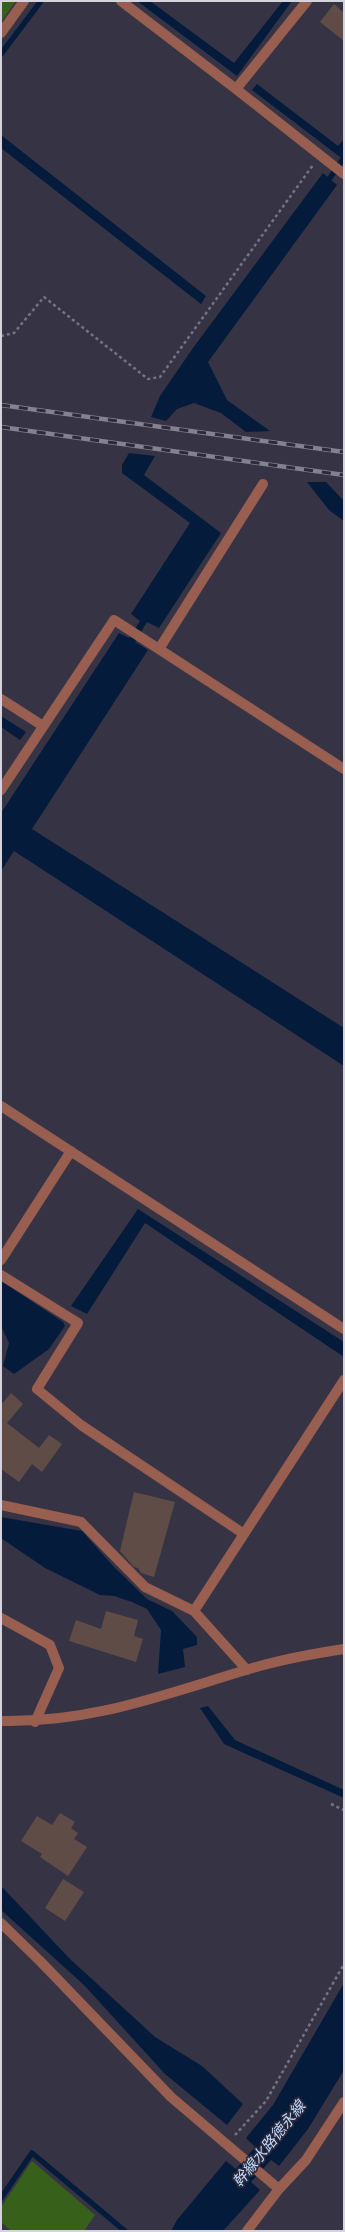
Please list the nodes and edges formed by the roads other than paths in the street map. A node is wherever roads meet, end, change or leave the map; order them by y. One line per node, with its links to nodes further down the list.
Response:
1 (24, 1): 4 (street)
2 (121, 1): 5 (street)
3 (307, 1): 5 (street)
4 (1, 33)
5 (236, 89): 6 (street)
6 (343, 174)
7 (263, 484): 8 (street)
8 (159, 649): 10 (street); 11 (street)
9 (1, 699): 10 (street)
10 (43, 726): 12 (street)
11 (344, 769)
12 (1, 790)
13 (1, 1106): 14 (street)
14 (71, 1151): 15 (street); 17 (street)
15 (1, 1260)
16 (1, 1275): 20 (street)
17 (344, 1328)
18 (344, 1380): 20 (street)
19 (1, 1505): 21 (street)
20 (244, 1534): 21 (street)
21 (194, 1611): 24 (street)
22 (1, 1618): 26 (street)
23 (344, 1649): 24 (street)
24 (246, 1670): 26 (street)
25 (1, 1721): 26 (street)
26 (35, 1722)
27 (1, 1923): 29 (street)
28 (344, 2102): 29 (street)
29 (279, 2189): 30 (street)
30 (247, 2231)

